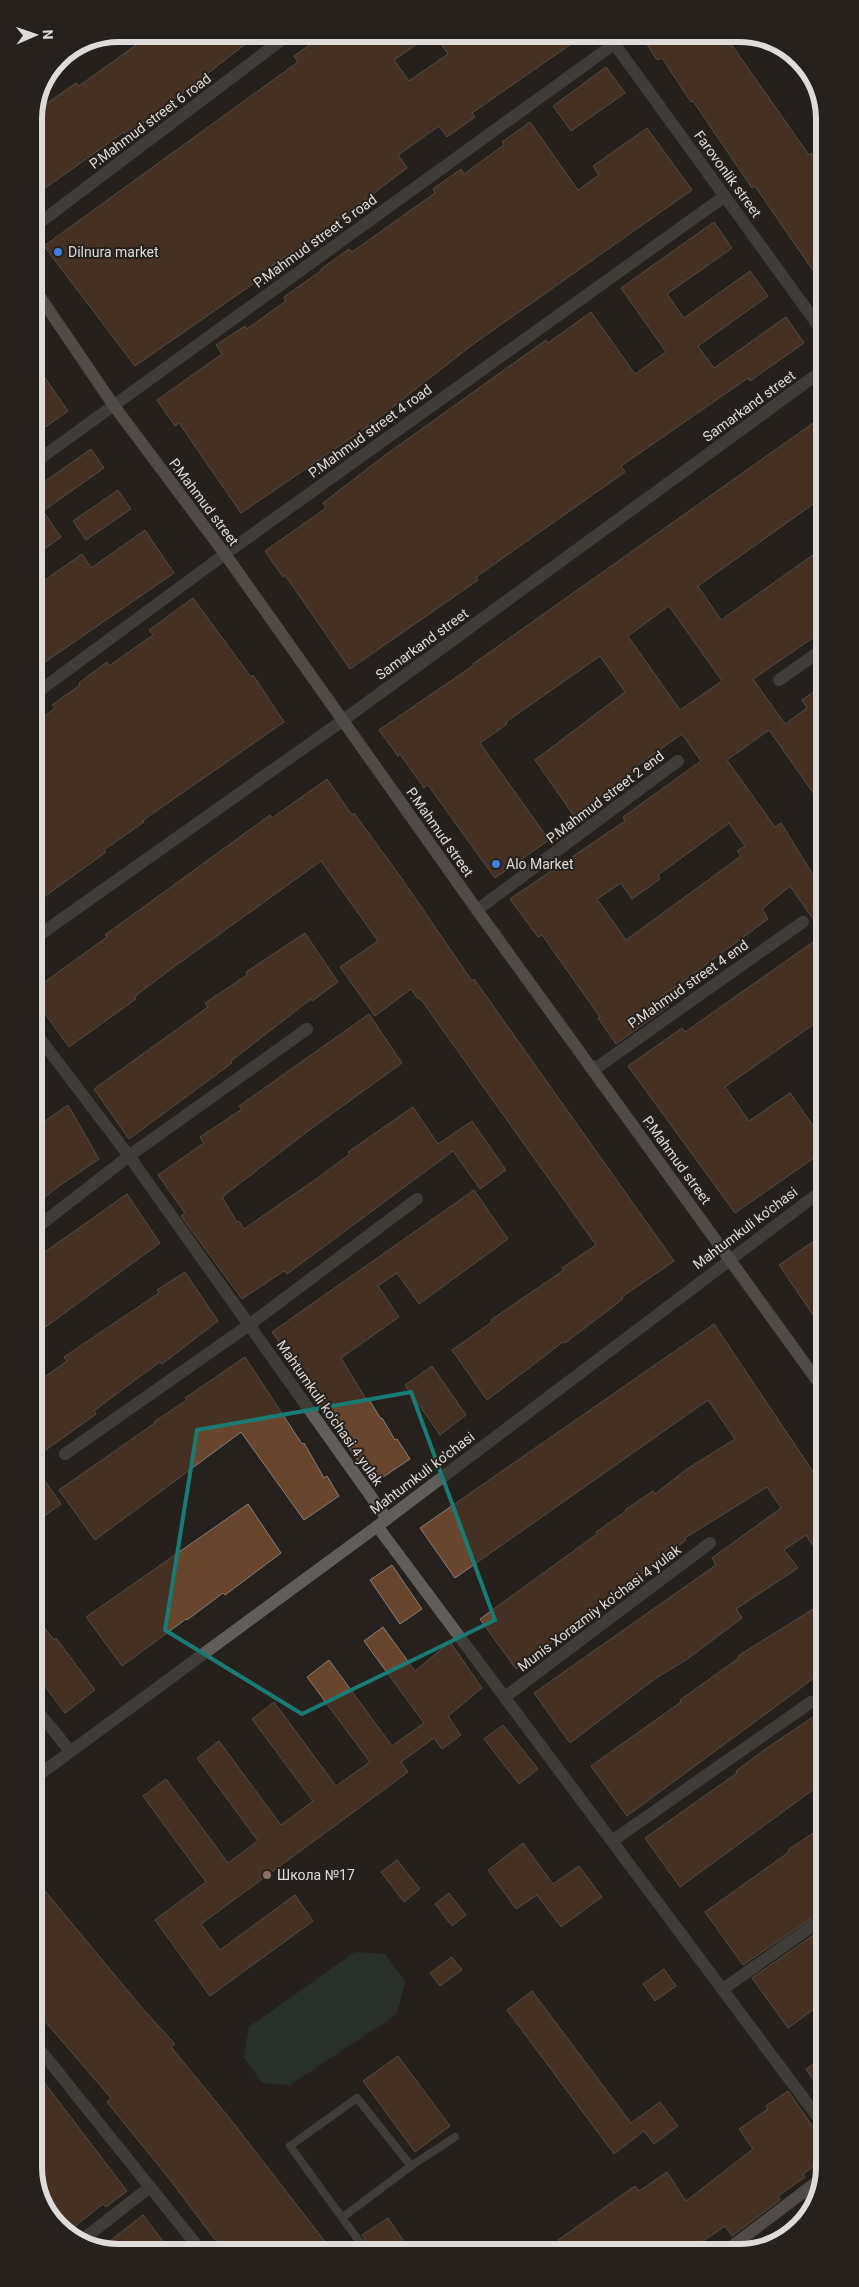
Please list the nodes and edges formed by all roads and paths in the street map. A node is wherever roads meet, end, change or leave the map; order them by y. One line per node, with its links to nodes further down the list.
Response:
1 (277, 43): 5 (street, P.Mahmud street 6 road)
2 (607, 43): 9 (street, P.Mahmud street 5 road)
3 (613, 43): 4 (street, Farovonlik street)
4 (725, 196): 7 (street, Farovonlik street); 11 (street, P.Mahmud street 4 road)
5 (43, 220)
6 (43, 301): 9 (street, P.Mahmud street)
7 (816, 322)
8 (816, 375): 15 (street, Samarkand street)
9 (114, 406): 10 (street, P.Mahmud street 5 road); 11 (street, P.Mahmud street)
10 (43, 457)
11 (225, 554): 14 (street, P.Mahmud street 4 road); 15 (street, P.Mahmud street)
12 (816, 654): 13 (street)
13 (779, 680)
14 (43, 688)
15 (342, 721): 17 (street, P.Mahmud street); 19 (street, Samarkand street)
16 (678, 761): 17 (street, P.Mahmud street 2 end)
17 (477, 910): 22 (street, P.Mahmud street)
18 (802, 922): 22 (street, P.Mahmud street 4 end)
19 (43, 932)
20 (307, 1029): 23 (street)
21 (43, 1042): 23 (street, Mahtumkuli ko'chasi 4 yulak)
22 (590, 1067): 27 (street, P.Mahmud street)
23 (130, 1156): 26 (street); 28 (street, Mahtumkuli ko'chasi 4 yulak)
24 (816, 1195): 27 (street, Mahtumkuli ko'chasi)
25 (417, 1199): 28 (street)
26 (43, 1224)
27 (730, 1258): 29 (street, P.Mahmud street); 31 (street, Mahtumkuli ko'chasi)
28 (249, 1325): 30 (street); 31 (street, Mahtumkuli ko'chasi 4 yulak)
29 (816, 1379)
30 (65, 1454)
31 (382, 1522): 33 (street); 36 (street, Mahtumkuli ko'chasi)
32 (710, 1543): 33 (street, Munis Xorazmiy ko'chasi 4 yulak)
33 (505, 1697): 38 (street)
34 (812, 1702): 38 (street)
35 (43, 1717): 36 (street)
36 (70, 1751): 37 (street, Mahtumkuli ko'chasi)
37 (43, 1772)
38 (612, 1841): 40 (street)
39 (816, 1923): 40 (street)
40 (723, 1989): 42 (street)
41 (43, 2053): 46 (street)
42 (816, 2115)
43 (455, 2137): 44 (lane)
44 (410, 2166): 47 (lane); 47 (lane)
45 (814, 2184): 51 (street)
46 (150, 2187): 48 (street); 49 (street)
47 (343, 2217): 50 (lane)
48 (86, 2237)
49 (196, 2244)
50 (362, 2244)
51 (735, 2244)

